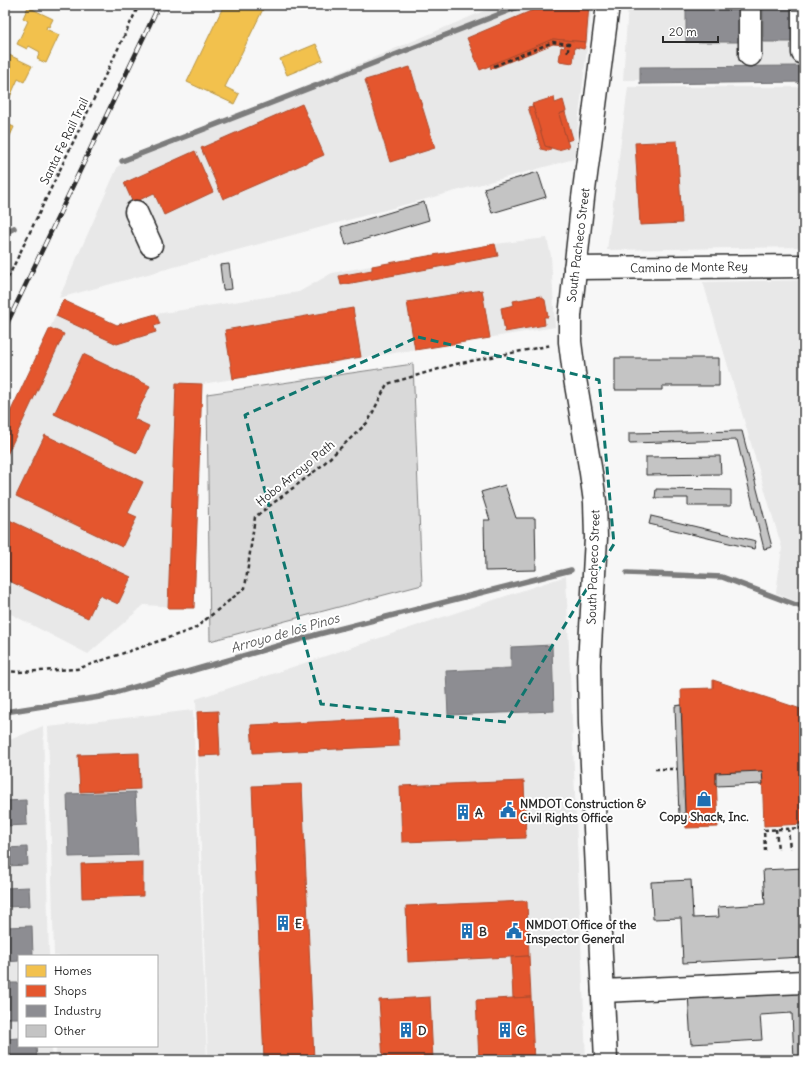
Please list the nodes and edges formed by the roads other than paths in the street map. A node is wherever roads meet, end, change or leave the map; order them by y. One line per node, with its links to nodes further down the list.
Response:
1 (608, 5): 9 (street, South Pacheco Street)
2 (750, 5): 5 (street)
3 (803, 5): 4 (street)
4 (803, 53)
5 (750, 55)
6 (136, 212): 7 (street)
7 (151, 245)
8 (804, 266): 9 (street, Camino de Monte Rey)
9 (575, 268): 11 (street, South Pacheco Street)
10 (804, 982): 11 (street)
11 (603, 991): 12 (street, South Pacheco Street)
12 (606, 1060)

